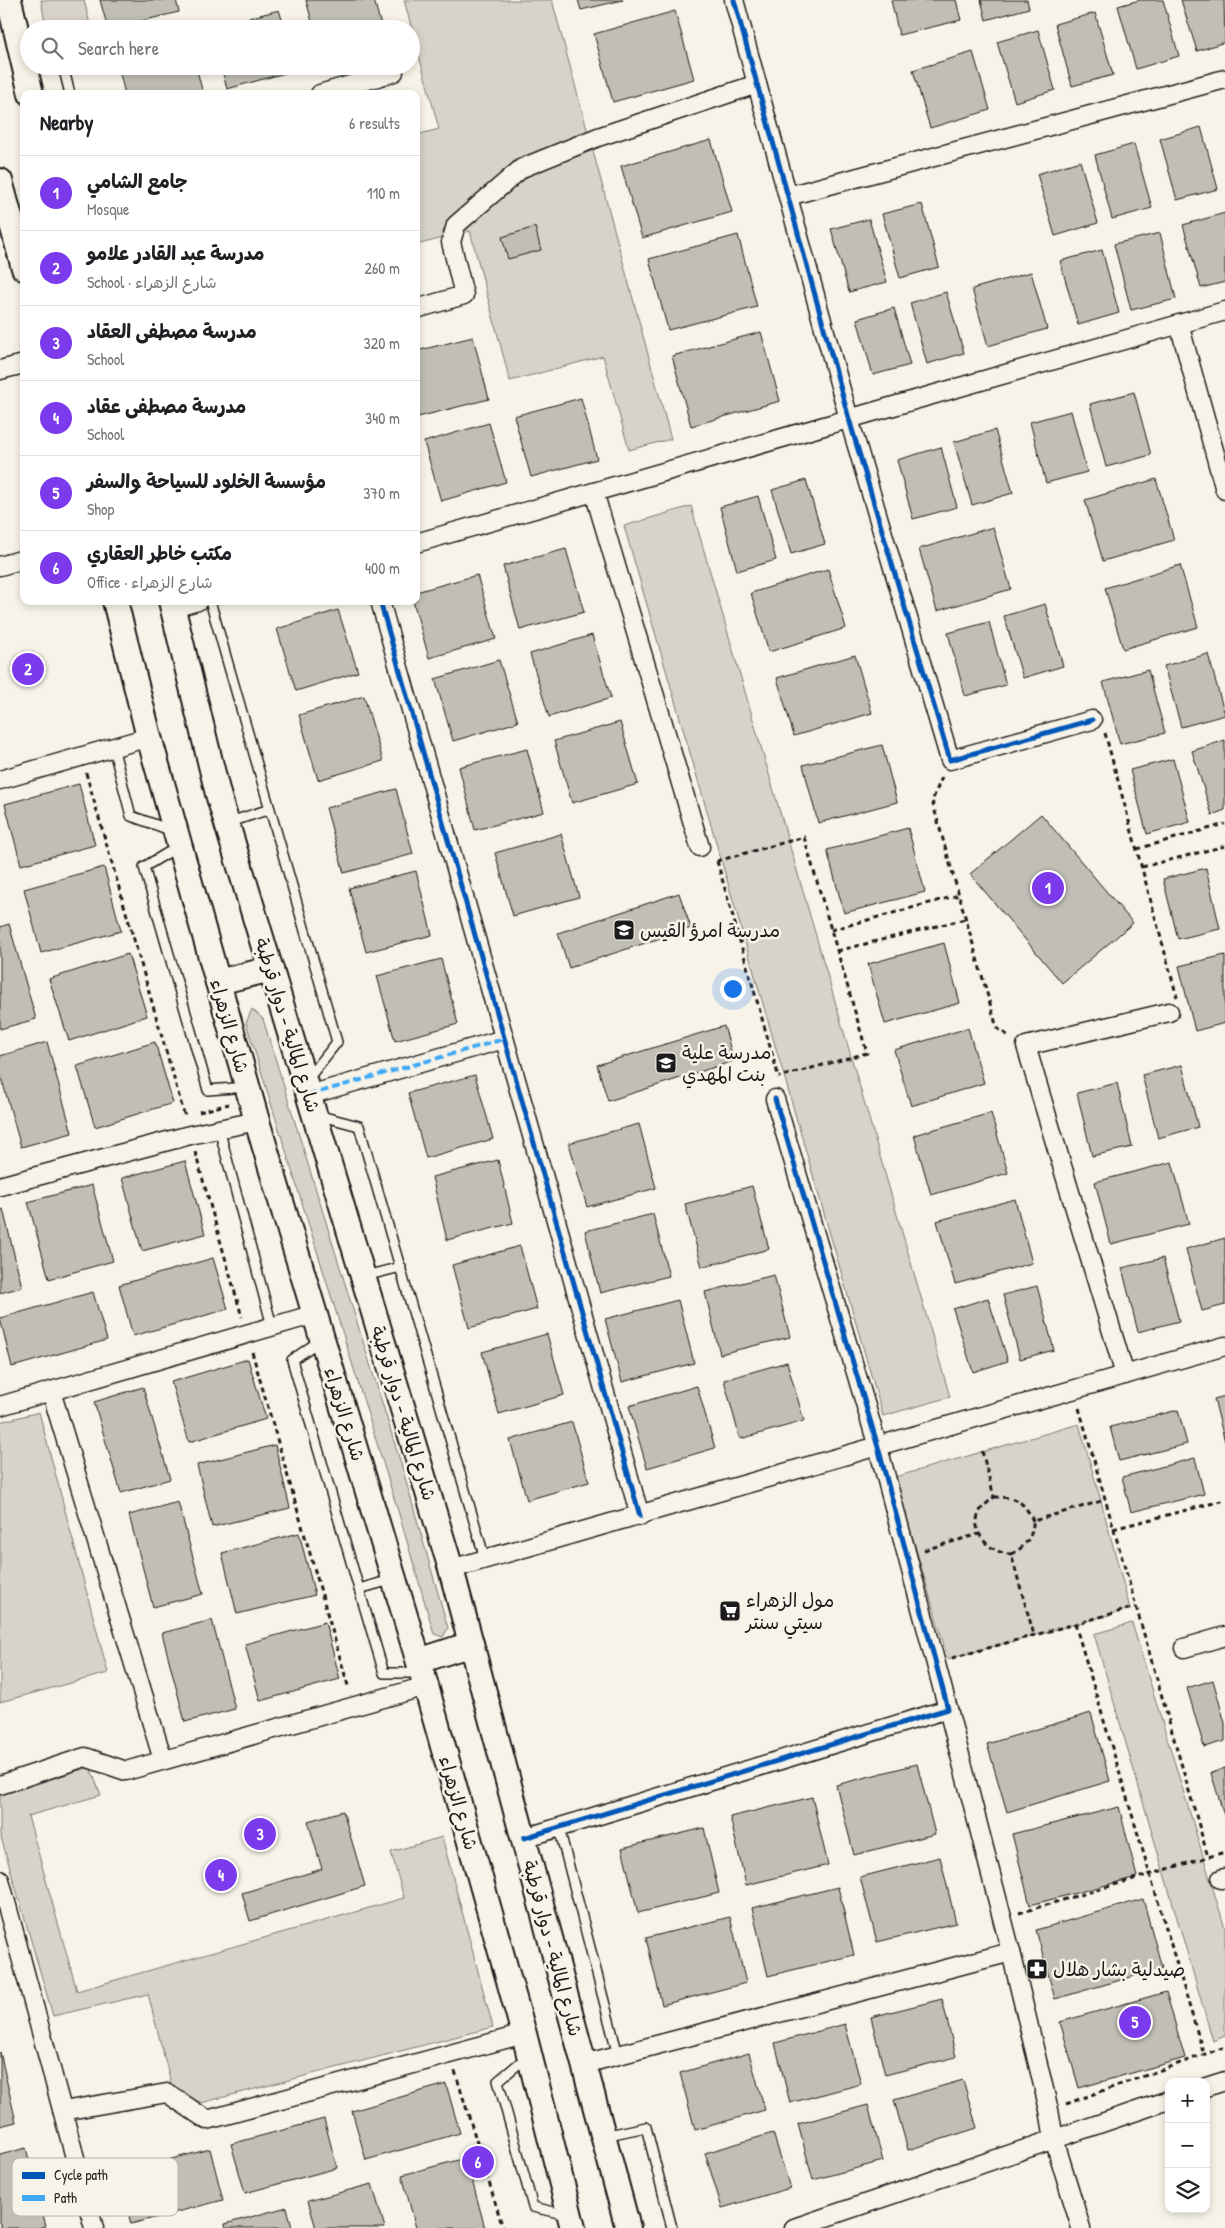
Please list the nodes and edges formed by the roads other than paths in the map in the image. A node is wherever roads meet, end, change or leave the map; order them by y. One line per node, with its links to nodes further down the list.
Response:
1 (9, 0): 3 (main road)
2 (734, 0): 8 (street)
3 (20, 32)
4 (28, 75): 9 (main road)
5 (65, 75): 10 (lane)
6 (384, 75): 11 (street)
7 (1225, 79): 13 (street)
8 (757, 84): 13 (street); 15 (street)
9 (30, 90)
10 (69, 90)
11 (333, 90)
12 (0, 181): 14 (main road)
13 (788, 196): 20 (street)
14 (20, 254)
15 (420, 308)
16 (1225, 311): 17 (street)
17 (1179, 324): 20 (street); 21 (street)
18 (20, 365): 19 (street)
19 (0, 370)
20 (849, 419): 22 (street); 30 (street)
21 (1225, 490)
22 (594, 492): 23 (street); 37 (street)
23 (420, 542)
24 (20, 560): 25 (street)
25 (0, 566)
26 (116, 605): 31 (main road, شارع الزهراء)
27 (172, 605): 35 (main road, شارع المالية - دوار قرطبة)
28 (211, 605): 34 (lane)
29 (381, 605): 41 (street)
30 (1092, 720)
31 (149, 737): 32 (street); 36 (main road, شارع الزهراء)
32 (113, 747): 33 (street); 36 (lane)
33 (0, 780)
34 (270, 809): 35 (lane); 43 (lane)
35 (227, 823): 38 (main road, شارع المالية - دوار قرطبة)
36 (177, 838): 39 (main road, شارع الزهراء); 42 (lane)
37 (700, 847)
38 (271, 969): 39 (main road); 43 (main road, شارع المالية - دوار قرطبة)
39 (218, 982): 42 (main road, شارع الزهراء)
40 (1169, 1012): 54 (street)
41 (504, 1039): 43 (street); 58 (street)
42 (247, 1087): 45 (main road, شارع الزهراء)
43 (309, 1097): 48 (lane); 49 (main road, شارع المالية - دوار قرطبة)
44 (775, 1099): 57 (street)
45 (257, 1121): 46 (street); 50 (main road, شارع الزهراء)
46 (219, 1129): 47 (street); 51 (lane)
47 (0, 1186)
48 (401, 1267): 49 (lane); 59 (lane)
49 (363, 1277): 60 (main road, شارع المالية - دوار قرطبة)
50 (315, 1314): 51 (street); 52 (main road, شارع الزهراء)
51 (272, 1326): 55 (street)
52 (322, 1338): 61 (main road, شارع الزهراء); 62 (lane)
53 (1225, 1346): 54 (street)
54 (1125, 1375): 57 (street)
55 (51, 1391): 56 (street); 68 (street)
56 (0, 1406)
57 (878, 1447): 58 (street); 67 (street)
58 (640, 1516): 59 (street)
59 (485, 1559): 60 (street)
60 (450, 1568): 64 (main road, شارع المالية - دوار قرطبة)
61 (394, 1579): 62 (lane); 66 (main road, شارع الزهراء)
62 (359, 1589): 66 (lane)
63 (1225, 1636): 65 (street)
64 (471, 1644): 66 (main road); 71 (main road, شارع المالية - دوار قرطبة)
65 (1184, 1648)
66 (422, 1673): 68 (street); 74 (main road, شارع الزهراء)
67 (948, 1709): 70 (street); 73 (street)
68 (163, 1760): 69 (street)
69 (0, 1785)
70 (559, 1828): 71 (street); 75 (lane)
71 (524, 1838): 76 (main road, شارع المالية - دوار قرطبة)
72 (0, 1883): 80 (street)
73 (1011, 1952): 75 (street); 82 (street)
74 (526, 2044): 80 (street); 84 (main road, شارع الزهراء); 84 (lane)
75 (618, 2055): 76 (street)
76 (584, 2064): 81 (main road, شارع المالية - دوار قرطبة)
77 (1225, 2081): 78 (street)
78 (1210, 2086)
79 (1165, 2101): 82 (street)
80 (63, 2111): 83 (street)
81 (603, 2136): 85 (main road, شارع المالية - دوار قرطبة); 86 (lane)
82 (1054, 2139): 87 (street); 88 (street)
83 (75, 2158)
84 (571, 2222)
85 (628, 2228)
86 (672, 2228)
87 (794, 2228)
88 (1082, 2228)

